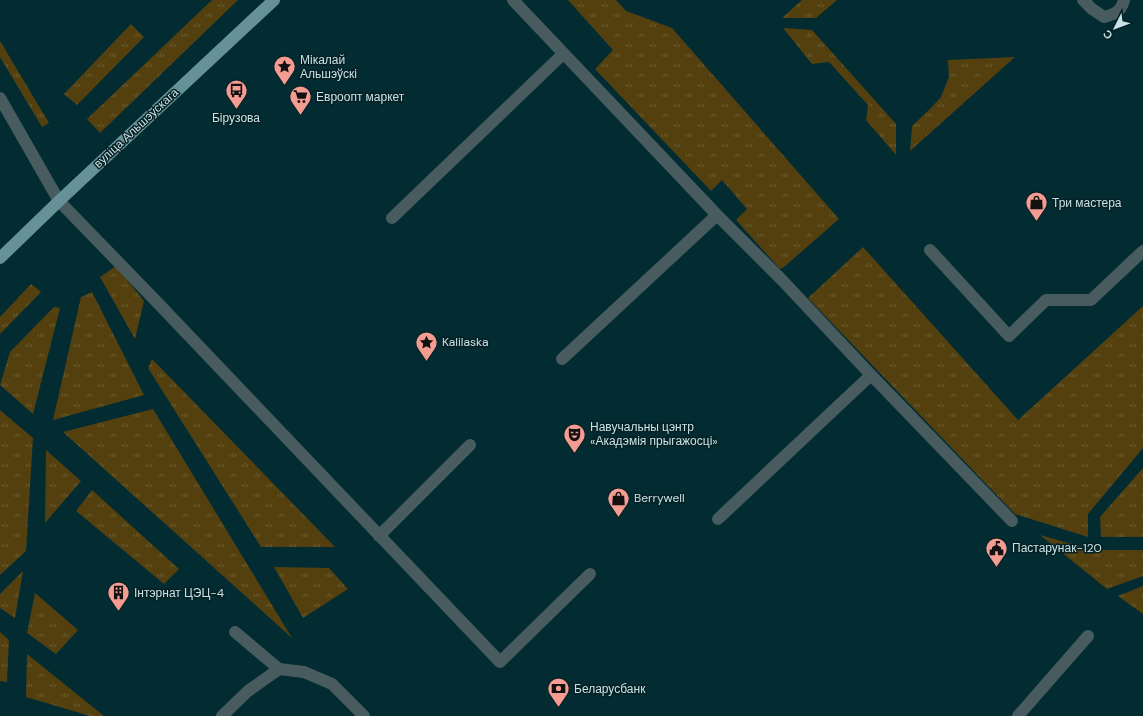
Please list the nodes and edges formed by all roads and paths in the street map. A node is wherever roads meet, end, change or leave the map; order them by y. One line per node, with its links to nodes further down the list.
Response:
1 (274, 0): 7 (main road, вуліца Альшэўскага)
2 (513, 0): 5 (street)
3 (1083, 0): 4 (street)
4 (1124, 0)
5 (563, 54): 8 (street); 9 (street)
6 (0, 98): 7 (street)
7 (59, 201): 12 (main road, вуліца Альшэўскага); 18 (street)
8 (717, 216): 13 (street); 14 (street)
9 (392, 218)
10 (930, 250): 11 (street)
11 (1143, 251)
12 (0, 258)
13 (562, 359)
14 (871, 375): 16 (street); 17 (street)
15 (470, 444): 18 (street)
16 (718, 519)
17 (1012, 521)
18 (379, 536): 19 (street)
19 (590, 574)
20 (235, 632): 22 (street)
21 (1088, 636): 25 (street)
22 (279, 669): 23 (street); 24 (street)
23 (222, 716)
24 (364, 716)
25 (1018, 716)

